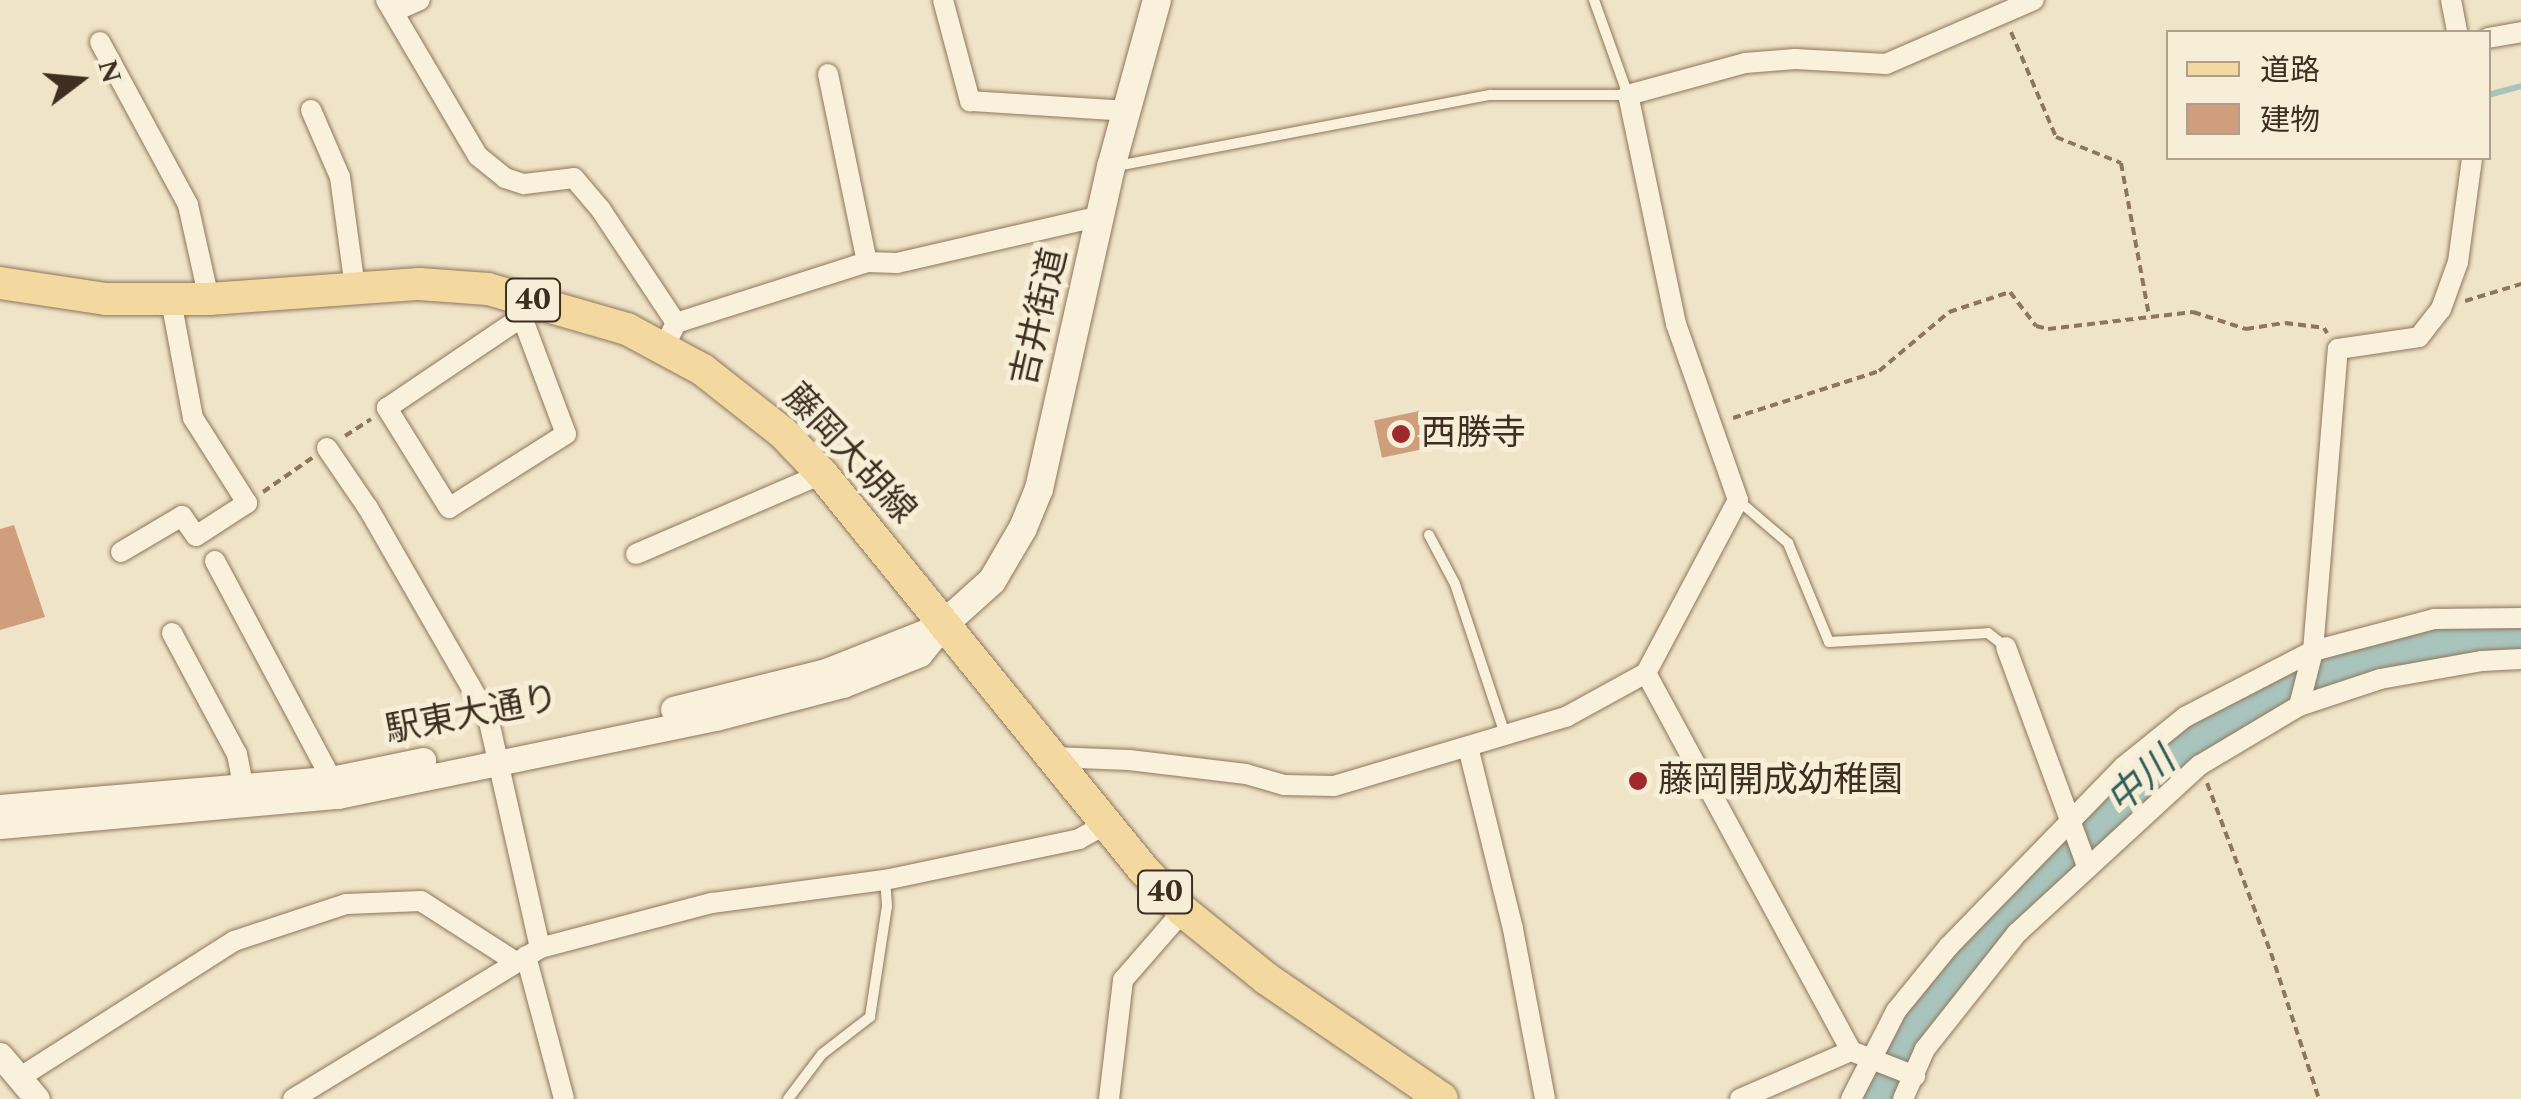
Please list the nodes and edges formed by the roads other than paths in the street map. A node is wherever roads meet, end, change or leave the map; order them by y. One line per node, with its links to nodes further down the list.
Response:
1 (420, 0): 7 (street)
2 (942, 0): 15 (street)
3 (1157, 0): 15 (main road, 吉井街道)
4 (1594, 0): 13 (lane)
5 (2034, 0): 13 (street)
6 (2452, 0): 8 (street)
7 (390, 6): 25 (street)
8 (2457, 30)
9 (2521, 32): 10 (street)
10 (2491, 37)
11 (100, 42): 23 (street)
12 (828, 74): 19 (street)
13 (1628, 95): 17 (lane); 28 (street)
14 (311, 110): 21 (street)
15 (1127, 112): 17 (main road, 吉井街道)
16 (2472, 160): 37 (street)
17 (1111, 167): 18 (main road, 吉井街道)
18 (1100, 216): 19 (street); 34 (main road, 吉井街道)
19 (866, 262): 25 (street)
20 (0, 282): 22 (main road, 藤岡大胡線 / 40)
21 (355, 288): 23 (main road, 藤岡大胡線 / 40); 24 (main road, 藤岡大胡線 / 40)
22 (171, 300): 23 (main road, 藤岡大胡線 / 40); 30 (street)
23 (208, 300)
24 (529, 309): 24 (street); 25 (main road, 藤岡大胡線 / 40)
25 (670, 335): 27 (main road, 藤岡大胡線 / 40)
26 (328, 448): 43 (street)
27 (822, 474): 31 (street); 34 (main road, 藤岡大胡線 / 40)
28 (1738, 500): 36 (lane); 39 (street)
29 (1429, 535): 41 (lane)
30 (121, 552)
31 (636, 554)
32 (215, 561): 45 (street)
33 (2521, 618): 37 (street)
34 (944, 624): 43 (street); 44 (main road, 藤岡大胡線 / 40)
35 (172, 633): 46 (street)
36 (2006, 647): 48 (street)
37 (2312, 652): 40 (street); 48 (street)
38 (2521, 659): 40 (street)
39 (1646, 673): 41 (street); 56 (street)
40 (2299, 706): 51 (street)
41 (1505, 736): 42 (street)
42 (1468, 747): 44 (street); 65 (street)
43 (496, 754): 45 (street, 駅東大通り); 50 (street); 54 (street)
44 (1052, 757): 49 (main road, 藤岡大胡線 / 40)
45 (331, 778): 46 (street, 駅東大通り)
46 (243, 786): 47 (street, 駅東大通り)
47 (0, 807)
48 (2072, 819): 51 (street); 56 (street)
49 (1106, 824): 52 (street); 53 (main road, 藤岡大胡線 / 40)
50 (0, 826)
51 (2087, 866): 57 (street)
52 (885, 880): 54 (street); 62 (lane)
53 (1183, 911): 63 (street); 64 (main road, 藤岡大胡線 / 40)
54 (528, 955): 58 (street); 60 (street); 61 (street)
55 (0, 1055): 58 (street)
56 (1860, 1055): 57 (street); 66 (street); 67 (street)
57 (1915, 1076): 68 (street)
58 (20, 1078): 59 (street)
59 (38, 1099)
60 (294, 1099)
61 (564, 1099)
62 (788, 1099)
63 (1110, 1099)
64 (1442, 1099)
65 (1545, 1099)
66 (1740, 1099)
67 (1851, 1099)
68 (1903, 1099)

